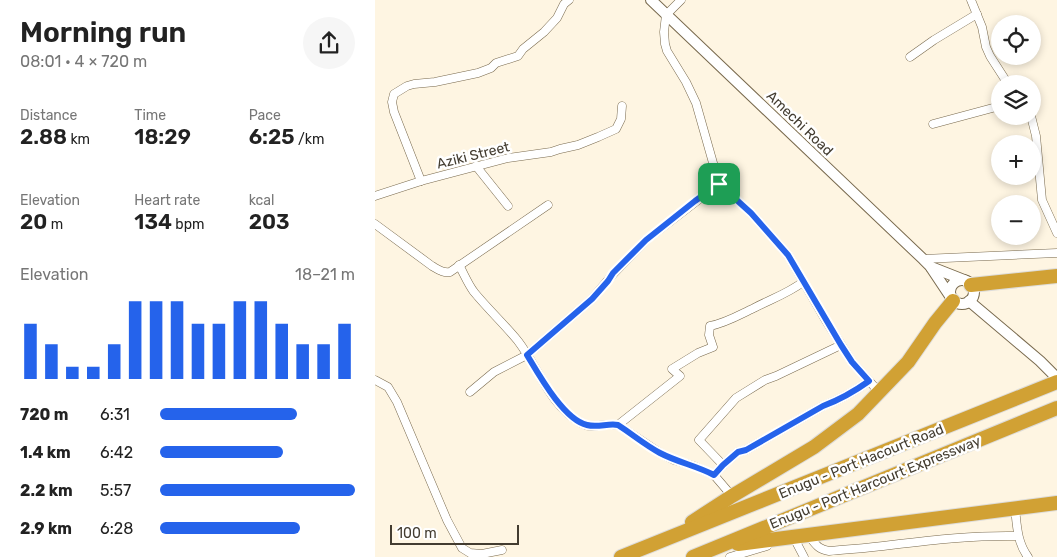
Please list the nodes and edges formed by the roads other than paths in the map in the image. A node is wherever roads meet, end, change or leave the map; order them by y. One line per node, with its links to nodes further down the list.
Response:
1 (569, 0): 14 (street)
2 (651, 0): 6 (main road, Amechi Road)
3 (681, 0): 6 (street)
4 (971, 0): 5 (street)
5 (977, 14): 7 (street); 8 (street)
6 (666, 15): 15 (street); 22 (main road, Amechi Road)
7 (911, 57)
8 (1000, 75)
9 (622, 106): 13 (street, Aziki Street)
10 (991, 108): 11 (street)
11 (933, 124)
12 (1033, 125): 20 (street)
13 (476, 166): 14 (street, Aziki Street); 18 (street)
14 (421, 181): 16 (street, Aziki Street)
15 (719, 184): 25 (street); 30 (street)
16 (375, 196)
17 (548, 205): 23 (street)
18 (507, 206)
19 (375, 224): 23 (street)
20 (1057, 233)
21 (1057, 253): 22 (street)
22 (926, 262): 26 (main road); 27 (main road)
23 (459, 265): 30 (street)
24 (1057, 276): 26 (highway)
25 (803, 282): 29 (street); 37 (street)
26 (967, 282): 27 (main road); 28 (main road)
27 (952, 298): 28 (main road); 35 (highway)
28 (969, 301): 32 (main road)
29 (841, 345): 33 (street); 38 (street)
30 (527, 355): 34 (street); 37 (street)
31 (375, 380): 47 (street)
32 (1057, 380): 46 (highway, Enugu - Port Hacourt Road)
33 (869, 381): 35 (street); 38 (street)
34 (470, 392)
35 (880, 393): 40 (highway)
36 (1057, 408): 48 (highway, Enugu - Port Harcourt Expressway)
37 (618, 425): 39 (street)
38 (723, 465): 39 (street)
39 (714, 475): 40 (street)
40 (732, 496): 46 (highway)
41 (1057, 503): 42 (highway)
42 (1015, 508): 43 (highway); 44 (street)
43 (808, 535): 44 (street); 45 (highway)
44 (1018, 536): 52 (street)
45 (794, 538): 48 (highway); 51 (street)
46 (664, 540): 49 (highway)
47 (502, 550)
48 (726, 551): 50 (highway, Enugu - Port Harcourt Expressway)
49 (621, 557)
50 (693, 557)
51 (804, 557)
52 (1028, 557)

